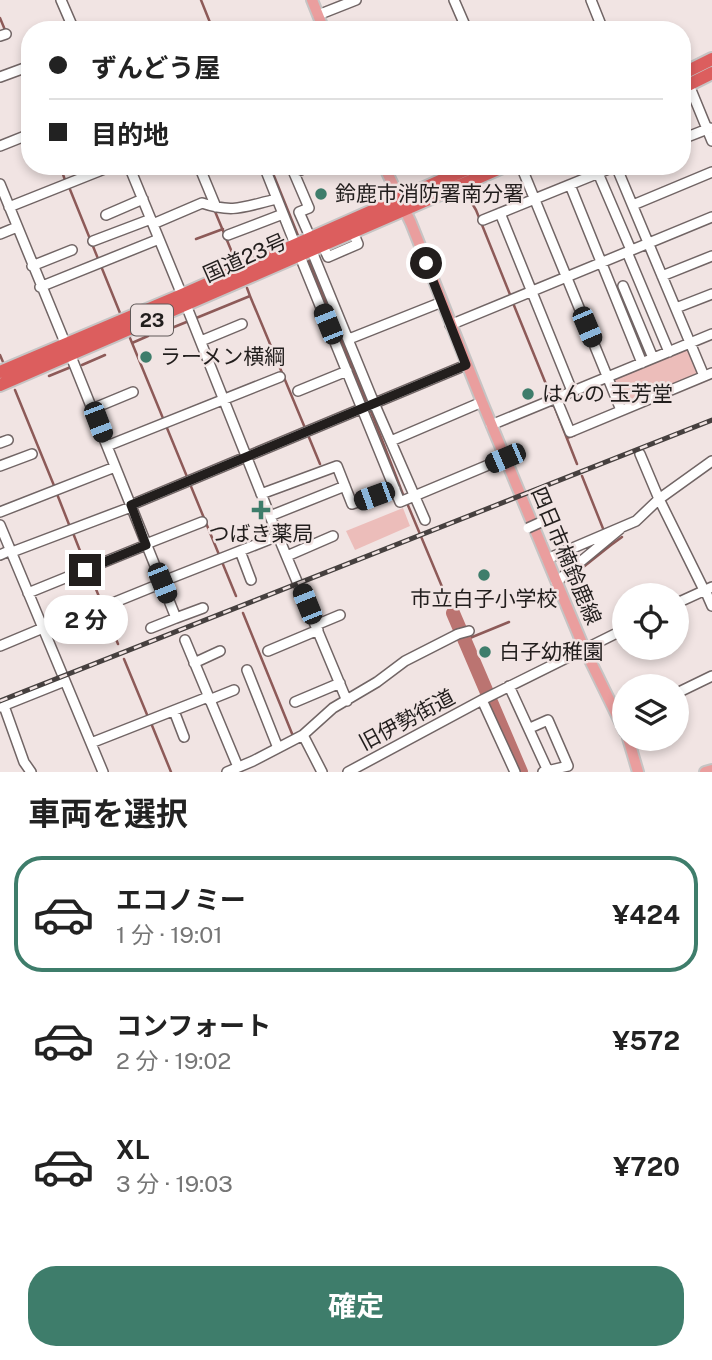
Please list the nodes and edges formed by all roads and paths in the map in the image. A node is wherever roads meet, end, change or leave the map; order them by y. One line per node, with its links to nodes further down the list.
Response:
1 (61, 0): 7 (street)
2 (312, 0): 6 (main road)
3 (356, 0): 6 (street)
4 (454, 0): 9 (street)
5 (591, 0): 10 (street)
6 (318, 15): 8 (main road)
7 (70, 21)
8 (320, 21)
9 (463, 21)
10 (599, 21)
11 (712, 59): 15 (highway)
12 (21, 69): 14 (street)
13 (712, 74): 16 (highway)
14 (0, 77)
15 (691, 77)
16 (691, 80)
17 (691, 93): 18 (street)
18 (710, 128): 19 (street); 21 (street)
19 (691, 135)
20 (21, 138): 22 (street)
21 (712, 141)
22 (0, 146)
23 (712, 172): 42 (street)
24 (89, 175): 43 (street)
25 (133, 175): 38 (street)
26 (203, 175): 44 (street)
27 (268, 175): 39 (street)
28 (295, 175): 57 (street)
29 (388, 175): 41 (main road, 四日市楠鈴鹿線)
30 (456, 175): 41 (highway, 国道23号 / 23)
31 (480, 175): 41 (highway, 国道23号 / 23)
32 (524, 175): 40 (street)
33 (593, 175): 37 (street)
34 (599, 175): 59 (street)
35 (620, 175): 42 (street)
36 (0, 184): 43 (street)
37 (570, 185): 40 (street); 61 (street)
38 (143, 199): 47 (street); 50 (street)
39 (277, 199): 44 (street); 46 (street)
40 (534, 200): 45 (street); 64 (street)
41 (400, 204): 57 (highway, 国道23号 / 23); 57 (highway, 国道23号 / 23); 69 (main road, 四日市楠鈴鹿線)
42 (632, 205): 56 (street)
43 (9, 207): 51 (street)
44 (216, 207): 50 (street)
45 (500, 213): 49 (street); 67 (street)
46 (283, 214): 53 (street); 57 (street)
47 (106, 215)
48 (712, 217): 56 (street)
49 (483, 220)
50 (152, 221): 54 (street); 55 (street)
51 (17, 227): 52 (street); 62 (street)
52 (0, 234)
53 (228, 235)
54 (159, 239): 66 (street); 71 (street)
55 (93, 241)
56 (648, 243): 59 (street); 63 (street)
57 (305, 246): 71 (highway, 国道23号 / 23); 75 (street); 83 (street)
58 (72, 250): 62 (street)
59 (629, 251): 61 (street); 79 (street)
60 (712, 256): 63 (street)
61 (601, 262): 64 (street); 81 (street)
62 (32, 266): 66 (street)
63 (662, 276): 70 (street)
64 (566, 277): 67 (street); 87 (street)
65 (623, 286): 80 (street)
66 (40, 287): 78 (street)
67 (532, 291): 73 (street); 90 (street)
68 (712, 294): 70 (street)
69 (442, 302): 73 (main road, 四日市楠鈴鹿線); 75 (street)
70 (676, 308): 77 (street)
71 (188, 310): 76 (street); 78 (highway, 国道23号 / 23)
72 (242, 324): 76 (street)
73 (450, 325): 82 (main road, 四日市楠鈴鹿線)
74 (712, 334): 77 (street)
75 (349, 339): 95 (street)
76 (201, 341): 92 (street)
77 (690, 343): 79 (street); 85 (street)
78 (68, 350): 84 (highway, 国道23号 / 23); 88 (highway, 国道23号 / 23); 97 (street)
79 (669, 352): 80 (street)
80 (653, 358): 81 (street)
81 (642, 363): 87 (street)
82 (466, 365): 94 (main road, 四日市楠鈴鹿線); 95 (street)
83 (347, 371): 89 (street); 96 (street)
84 (0, 372)
85 (708, 375): 98 (street)
86 (280, 377): 92 (street)
87 (608, 377): 90 (street); 98 (street)
88 (0, 385)
89 (298, 391)
90 (572, 391): 93 (street)
91 (133, 392): 97 (street)
92 (224, 398): 101 (street); 104 (street)
93 (554, 399): 98 (street); 99 (street)
94 (482, 402): 99 (main road, 四日市楠鈴鹿線); 100 (street)
95 (374, 403): 96 (street); 100 (street)
96 (362, 408): 104 (street); 110 (street)
97 (92, 409): 101 (street)
98 (621, 410)
99 (491, 425): 105 (main road, 四日市楠鈴鹿線)
100 (391, 441): 112 (street)
101 (107, 446): 108 (street)
102 (32, 454): 107 (street)
103 (640, 454): 113 (street)
104 (248, 457): 111 (street); 114 (street)
105 (505, 458): 112 (street); 128 (main road, 四日市楠鈴鹿線)
106 (712, 461): 113 (street)
107 (0, 467)
108 (115, 467): 114 (street); 115 (street)
109 (345, 486): 110 (street); 111 (street); 116 (street)
110 (395, 489): 112 (street)
111 (261, 494): 116 (street)
112 (413, 497): 117 (street)
113 (659, 499): 124 (street); 134 (street)
114 (131, 506): 125 (street); 126 (street)
115 (0, 512)
116 (270, 516): 122 (street)
117 (425, 520)
118 (202, 522): 125 (street)
119 (539, 523): 121 (street, bridge)
120 (0, 525): 126 (street)
121 (528, 528)
122 (278, 536): 127 (street); 130 (street)
123 (333, 536): 130 (street)
124 (607, 537): 128 (street); 133 (street)
125 (146, 545): 132 (street); 135 (street)
126 (11, 551): 129 (street); 135 (street)
127 (240, 551): 131 (street); 132 (street)
128 (542, 554): 133 (main road, 四日市楠鈴鹿線)
129 (0, 555)
130 (287, 556): 141 (street)
131 (251, 580)
132 (162, 582): 140 (street); 143 (street)
133 (556, 582): 148 (main road, 四日市楠鈴鹿線)
134 (707, 589): 136 (street); 137 (street)
135 (28, 593): 143 (street)
136 (689, 597)
137 (712, 606)
138 (203, 608): 140 (street)
139 (340, 615): 141 (street)
140 (176, 618): 142 (street)
141 (317, 627): 150 (street); 155 (street)
142 (151, 628)
143 (43, 629): 147 (street); 154 (street)
144 (469, 631): 162 (street)
145 (612, 635): 148 (street, 旧伊勢街道)
146 (185, 640): 151 (street)
147 (0, 646)
148 (584, 648): 156 (street, 旧伊勢街道); 161 (main road, 四日市楠鈴鹿線)
149 (219, 651): 151 (street)
150 (268, 651)
151 (194, 663): 159 (street)
152 (247, 670): 170 (street)
153 (712, 676): 157 (street)
154 (65, 681): 164 (street); 169 (street)
155 (340, 683): 162 (street); 163 (street)
156 (509, 686): 160 (street, 旧伊勢街道); 166 (street)
157 (689, 687)
158 (234, 690): 159 (street)
159 (209, 699): 165 (street); 172 (street)
160 (483, 699): 179 (street, 旧伊勢街道); 180 (street)
161 (612, 700)
162 (347, 701): 167 (street)
163 (295, 702)
164 (2, 707): 175 (street)
165 (174, 711): 168 (street); 169 (street)
166 (530, 728): 174 (street); 174 (street)
167 (303, 735): 170 (street); 178 (street)
168 (184, 737)
169 (91, 743): 176 (street)
170 (278, 748): 172 (street)
171 (632, 751): 181 (main road)
172 (238, 767): 177 (street)
173 (712, 770): 182 (main road)
174 (546, 771)
175 (31, 772)
176 (103, 772)
177 (227, 772)
178 (322, 772)
179 (348, 772)
180 (515, 772)
181 (638, 772)
182 (705, 772)

